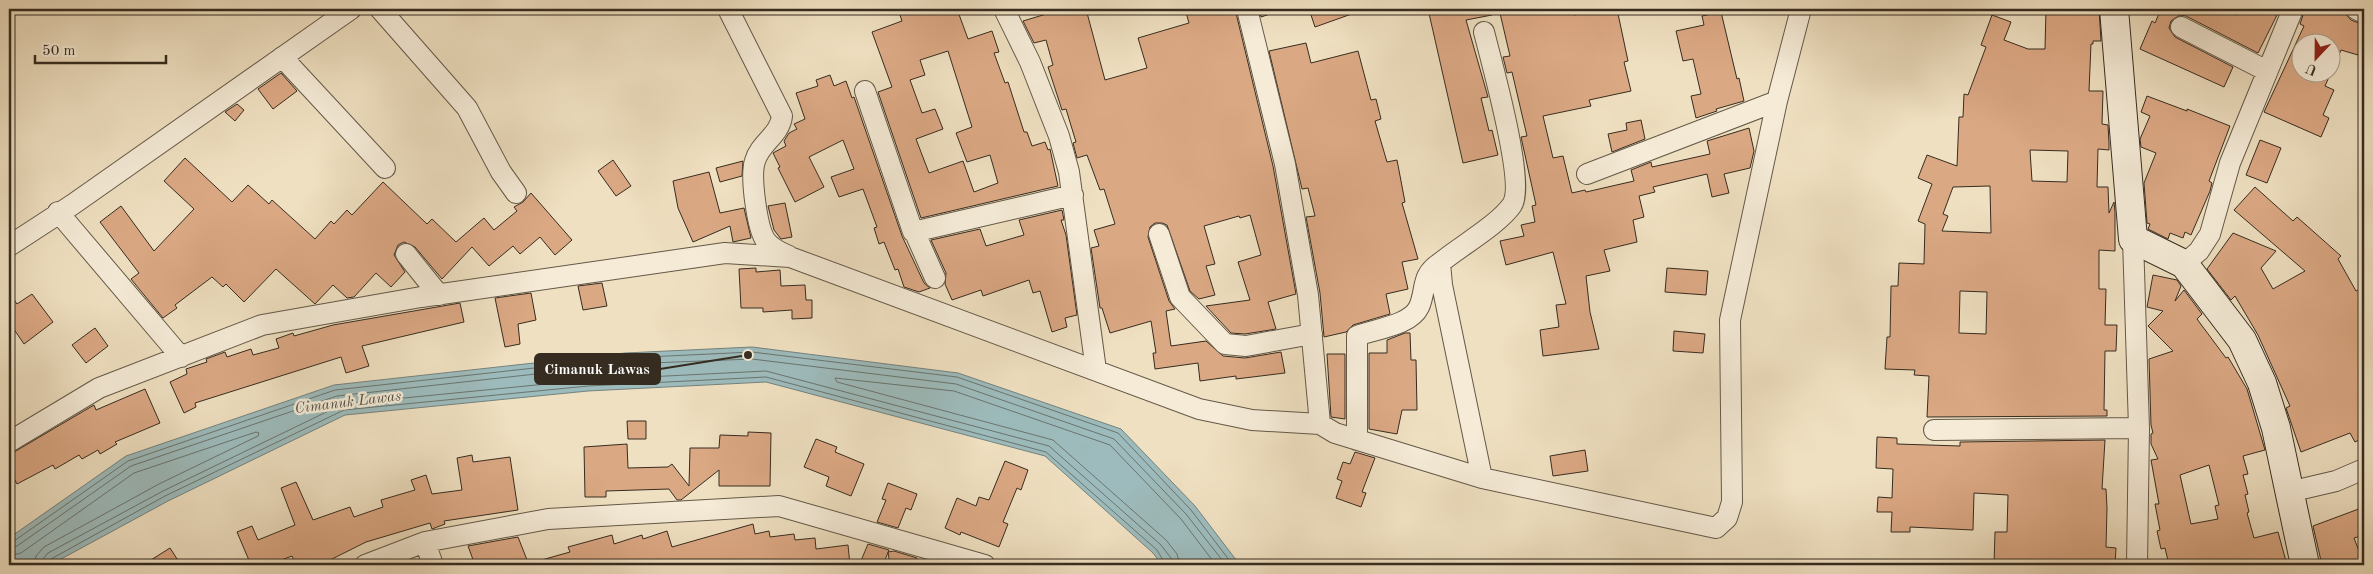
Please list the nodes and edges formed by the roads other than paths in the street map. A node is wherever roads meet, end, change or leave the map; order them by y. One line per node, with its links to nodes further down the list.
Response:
1 (351, 9): 13 (street)
2 (380, 9): 19 (street)
3 (728, 9): 27 (street)
4 (1004, 9): 20 (street)
5 (1247, 9): 32 (street)
6 (1801, 9): 16 (street)
7 (2114, 9): 24 (street)
8 (2293, 9): 14 (street)
9 (2356, 9): 10 (street)
10 (2364, 13)
11 (2181, 26): 14 (street)
12 (1484, 32): 28 (street)
13 (282, 57): 17 (street); 21 (street)
14 (2267, 71): 29 (street)
15 (865, 91): 22 (street)
16 (1777, 101): 18 (street); 41 (street)
17 (385, 168)
18 (1587, 174)
19 (516, 193)
20 (1073, 195): 22 (street); 34 (street)
21 (58, 212): 25 (street); 33 (street)
22 (915, 232): 30 (street)
23 (1159, 234): 32 (street)
24 (2133, 239): 29 (street); 36 (street)
25 (9, 246)
26 (406, 254): 31 (street)
27 (790, 257): 31 (street); 34 (street)
28 (1440, 263): 38 (street); 41 (street)
29 (2184, 264): 42 (street)
30 (935, 278)
31 (439, 295): 33 (street)
32 (1312, 334): 35 (street)
33 (181, 357): 39 (street)
34 (1096, 370): 35 (street)
35 (1320, 424): 38 (street)
36 (2139, 428): 37 (street); 47 (street)
37 (1934, 430)
38 (1357, 440): 41 (street)
39 (9, 442)
40 (2364, 469): 42 (street)
41 (1482, 478)
42 (2288, 492): 48 (street)
43 (425, 542): 44 (street); 45 (street); 46 (street)
44 (365, 565)
45 (433, 565)
46 (985, 565)
47 (2137, 565)
48 (2305, 565)

